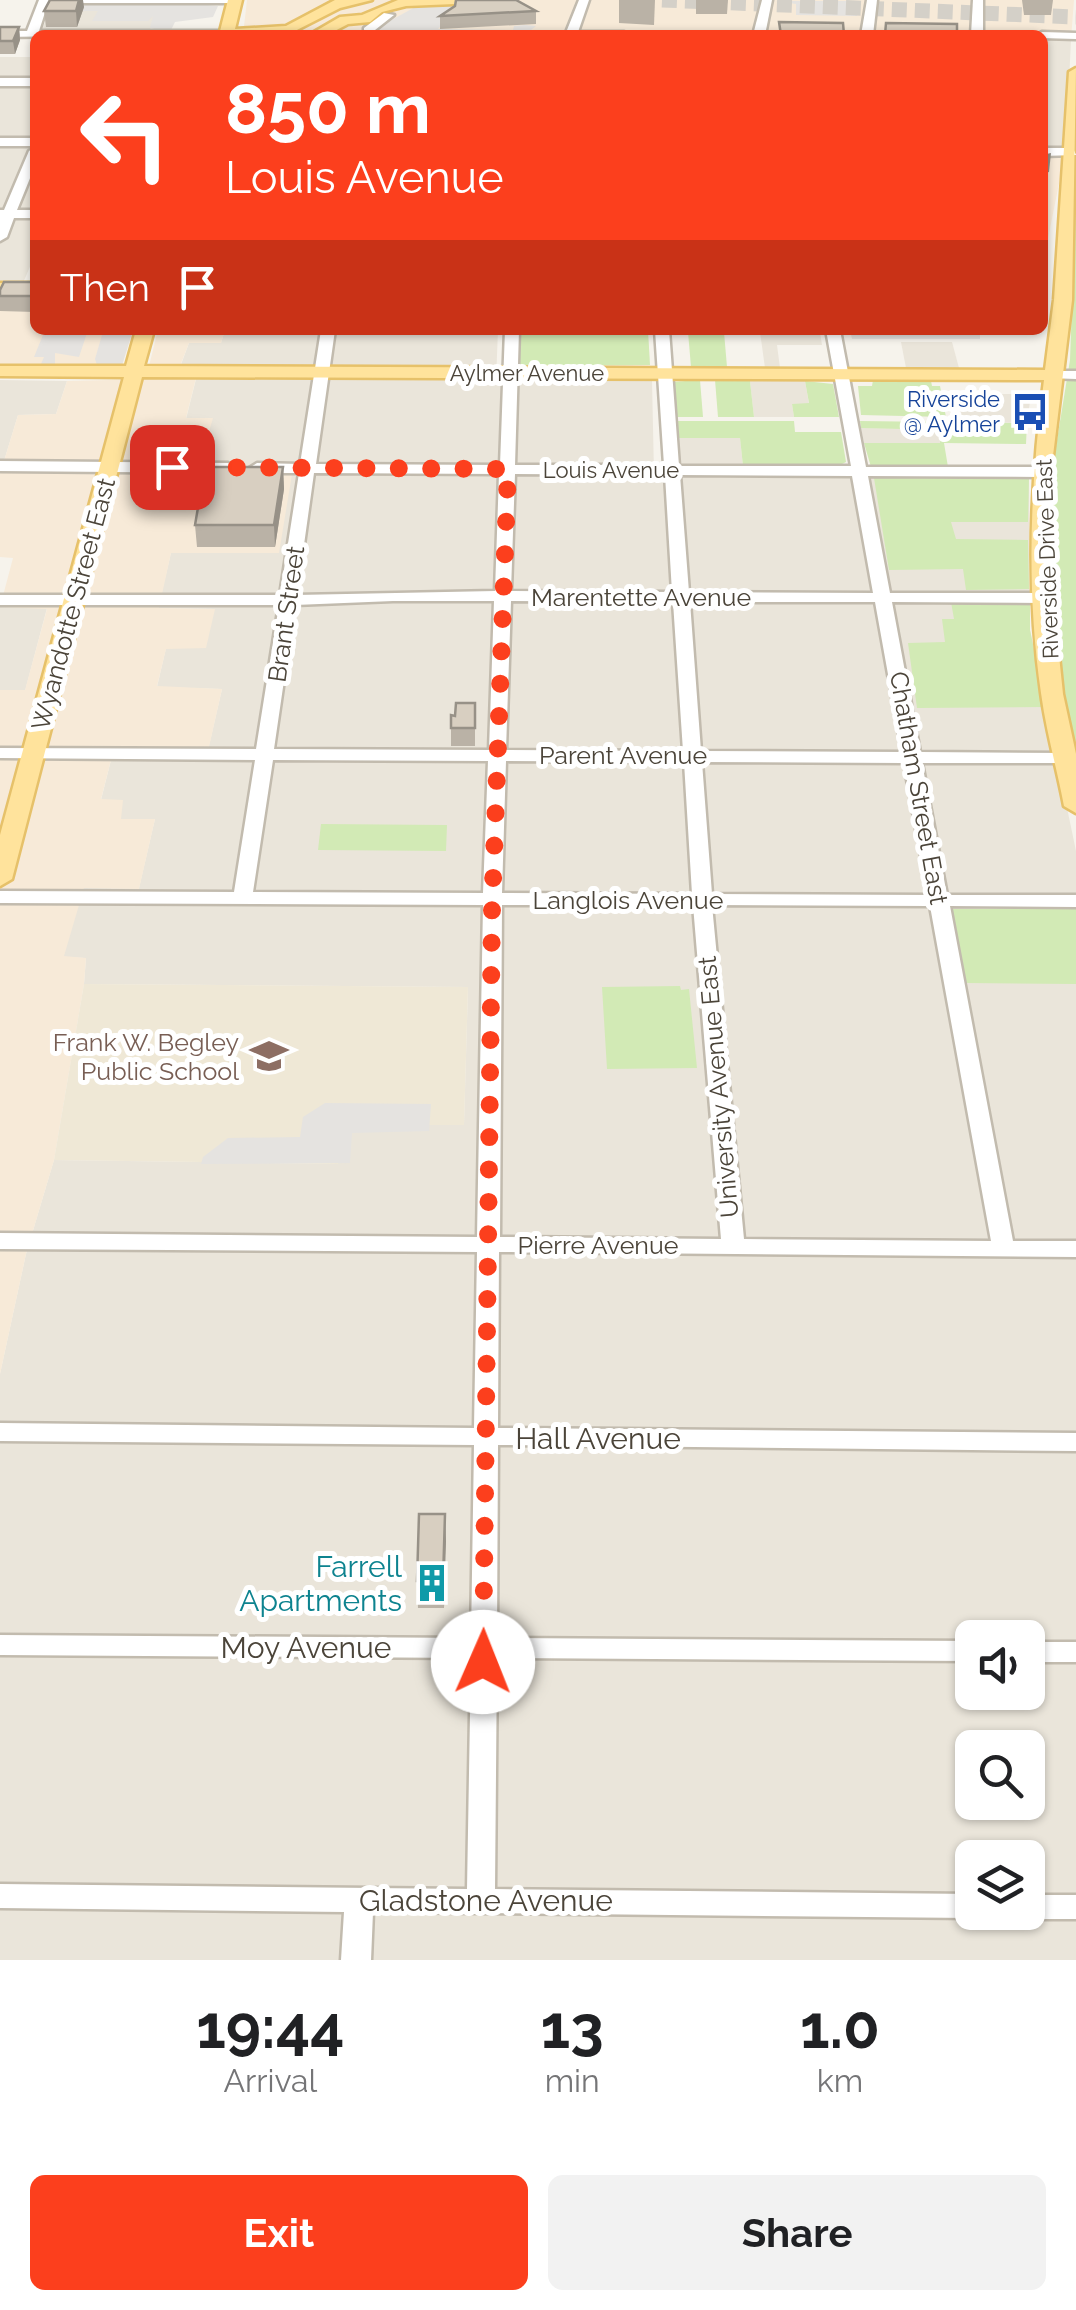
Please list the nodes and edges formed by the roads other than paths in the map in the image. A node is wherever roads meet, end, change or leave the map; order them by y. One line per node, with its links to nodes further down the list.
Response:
1 (44, 0): 11 (street)
2 (79, 0): 3 (street)
3 (235, 0): 12 (main road)
4 (364, 0): 13 (main road)
5 (455, 0): 10 (main road)
6 (584, 0): 15 (street)
7 (768, 0): 16 (street)
8 (872, 0): 17 (street)
9 (978, 0): 18 (street)
10 (376, 19): 14 (main road)
11 (33, 30)
12 (227, 30)
13 (289, 30)
14 (326, 30)
15 (574, 30)
16 (759, 30)
17 (868, 30)
18 (977, 30)
19 (0, 34): 20 (street)
20 (30, 34)
21 (1048, 36): 22 (street)
22 (1076, 36)
23 (1076, 72): 29 (main road, Riverside Drive East)
24 (0, 82): 25 (street)
25 (30, 82)
26 (0, 142): 27 (street)
27 (30, 142)
28 (1048, 152): 29 (street)
29 (1073, 152): 35 (main road, Riverside Drive East)
30 (30, 162): 31 (street)
31 (5, 214): 32 (street)
32 (0, 237)
33 (0, 288): 34 (main road)
34 (30, 288)
35 (1060, 291): 47 (main road, Riverside Drive East)
36 (145, 335): 42 (main road, Wyandotte Street East)
37 (327, 335): 43 (street, Brant Street)
38 (512, 335): 44 (street)
39 (662, 335): 45 (street, University Avenue East)
40 (834, 335): 46 (street, Chatham Street East)
41 (0, 371): 42 (main road, Aylmer Avenue)
42 (134, 372): 43 (main road, Aylmer Avenue); 49 (main road, Wyandotte Street East)
43 (322, 372): 44 (main road, Aylmer Avenue); 50 (street, Brant Street)
44 (511, 373): 45 (main road, Aylmer Avenue); 51 (street)
45 (665, 373): 46 (main road, Aylmer Avenue); 52 (street, University Avenue East)
46 (842, 374): 47 (main road, Aylmer Avenue); 53 (street, Chatham Street East)
47 (1065, 375): 54 (main road, Riverside Drive East)
48 (0, 466): 49 (street, Louis Avenue)
49 (109, 467): 50 (street, Louis Avenue); 60 (main road, Wyandotte Street East)
50 (307, 468): 51 (street, Louis Avenue); 61 (street, Brant Street)
51 (508, 469): 52 (street, Louis Avenue); 55 (street)
52 (671, 470): 53 (street, Louis Avenue); 56 (street, University Avenue East)
53 (861, 471): 54 (street, Louis Avenue); 57 (street, Chatham Street East)
54 (1042, 472): 58 (main road, Riverside Drive East)
55 (504, 597): 56 (street, Marentette Avenue); 61 (street, Marentette Avenue); 65 (street)
56 (681, 598): 57 (street, Marentette Avenue); 66 (street, University Avenue East)
57 (884, 598): 58 (street, Marentette Avenue); 67 (street, Chatham Street East)
58 (1043, 598): 68 (main road, Riverside Drive East)
59 (0, 600): 60 (street, Marentette Avenue)
60 (74, 600): 61 (street, Marentette Avenue); 63 (main road, Wyandotte Street East)
61 (288, 600): 64 (street, Brant Street)
62 (0, 753): 63 (street, Parent Avenue)
63 (34, 753): 64 (street, Parent Avenue); 70 (main road, Wyandotte Street East)
64 (265, 754): 65 (street, Parent Avenue); 72 (street, Brant Street)
65 (498, 754): 66 (street, Parent Avenue); 73 (street)
66 (694, 756): 67 (street, Parent Avenue); 74 (street, University Avenue East)
67 (914, 757): 68 (street, Parent Avenue); 75 (street, Chatham Street East)
68 (1066, 758): 69 (main road, Riverside Drive East)
69 (1076, 806)
70 (0, 879)
71 (0, 897): 72 (street, Langlois Avenue)
72 (243, 898): 73 (street, Langlois Avenue)
73 (494, 899): 74 (street, Langlois Avenue); 78 (street)
74 (702, 901): 75 (street, Langlois Avenue); 79 (street, University Avenue East)
75 (940, 901): 76 (street, Langlois Avenue); 80 (street, Chatham Street East)
76 (1076, 901)
77 (0, 1241): 78 (street, Pierre Avenue)
78 (488, 1245): 79 (street, Pierre Avenue); 83 (street)
79 (733, 1246): 80 (street, Pierre Avenue)
80 (1004, 1247): 81 (street, Pierre Avenue)
81 (1076, 1249)
82 (0, 1432): 83 (street, Hall Avenue)
83 (486, 1437): 84 (street, Hall Avenue); 86 (street)
84 (1076, 1442)
85 (0, 1644): 86 (street, Moy Avenue)
86 (484, 1648): 87 (street, Moy Avenue); 91 (street)
87 (955, 1651)
88 (1045, 1652): 89 (street)
89 (1076, 1652)
90 (0, 1896): 92 (street, Gladstone Avenue)
91 (480, 1899): 92 (street, Gladstone Avenue); 93 (street, Gladstone Avenue)
92 (359, 1900): 96 (street)
93 (955, 1906)
94 (1045, 1907): 95 (street)
95 (1076, 1908)
96 (356, 1960)

